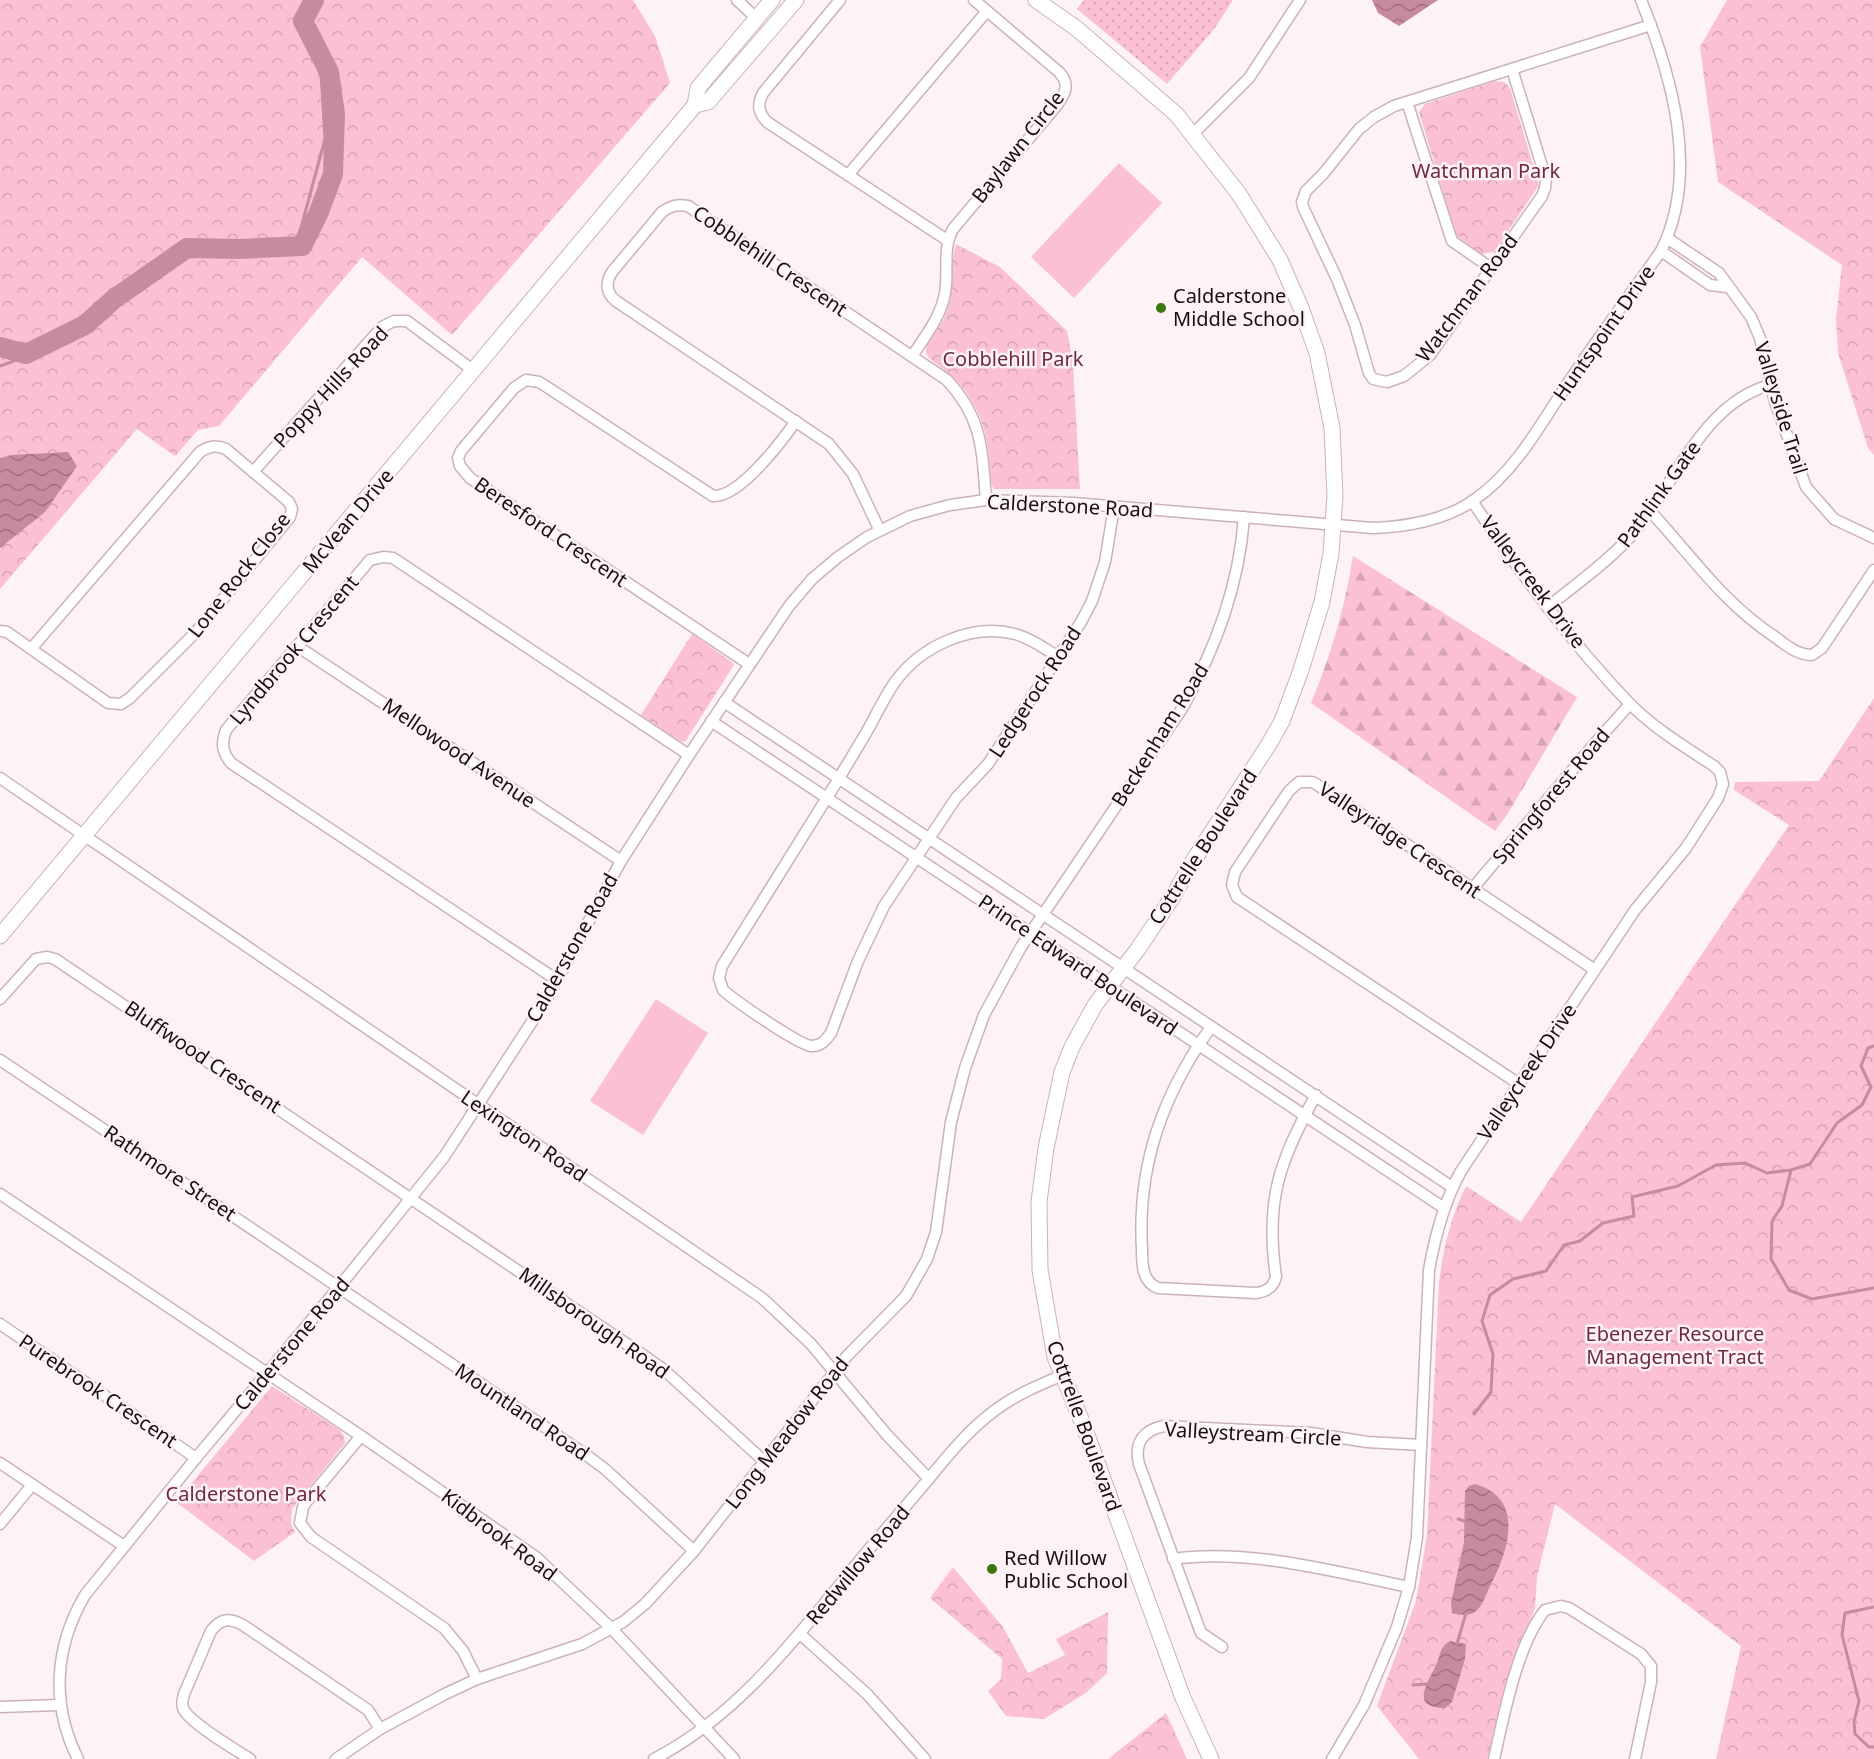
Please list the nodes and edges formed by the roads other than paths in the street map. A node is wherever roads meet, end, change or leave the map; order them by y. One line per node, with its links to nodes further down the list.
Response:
1 (737, 0): 10 (street)
2 (772, 0): 10 (main road, McVean Drive)
3 (796, 0): 14 (main road, McVean Drive)
4 (840, 0): 16 (street)
5 (974, 0): 9 (street, Baylawn Circle)
6 (1036, 0): 15 (main road, Cottrelle Boulevard)
7 (1300, 0): 15 (street)
8 (1641, 0): 11 (street, Huntspoint Drive)
9 (987, 11): 16 (street); 18 (street, Baylawn Circle)
10 (757, 19): 14 (main road, McVean Drive)
11 (1651, 25): 12 (street, Watchman Road); 17 (street, Huntspoint Drive)
12 (1512, 69): 13 (street, Watchman Road); 20 (street, Watchman Road)
13 (1407, 102): 20 (street); 20 (street, Watchman Road)
14 (695, 105): 23 (main road, McVean Drive)
15 (1193, 134): 32 (main road, Cottrelle Boulevard)
16 (849, 176): 18 (street)
17 (1667, 238): 19 (street, Huntspoint Drive); 21 (street, Valleyside Trail)
18 (947, 240): 22 (street)
19 (1661, 251): 21 (street); 28 (street, Huntspoint Drive)
20 (1491, 268)
21 (1727, 287): 24 (street, Valleyside Trail)
22 (912, 355): 25 (street, Cobblehill Crescent); 27 (street, Cobblehill Crescent)
23 (474, 370): 26 (street, Poppy Hills Road); 49 (main road, McVean Drive)
24 (1770, 385): 30 (street, Pathlink Gate); 34 (street, Valleyside Trail)
25 (796, 421): 33 (street, Cobblehill Crescent); 41 (street, Beresford Crescent)
26 (253, 472): 39 (street, Lone Rock Close); 39 (street, Lone Rock Close)
27 (986, 500): 29 (street, Calderstone Road); 33 (street, Calderstone Road)
28 (1472, 501): 32 (street, Huntspoint Drive); 36 (street, Valleycreek Drive)
29 (1114, 507): 31 (street, Calderstone Road); 40 (street, Ledgerock Road)
30 (1650, 511): 35 (street); 36 (street, Pathlink Gate)
31 (1244, 517): 32 (street, Calderstone Road); 54 (street, Beckenham Road)
32 (1333, 525): 57 (main road, Cottrelle Boulevard)
33 (879, 530): 41 (street, Calderstone Road)
34 (1874, 538)
35 (1874, 570)
36 (1548, 607): 43 (street, Valleycreek Drive)
37 (0, 631): 39 (street, Lone Rock Close)
38 (297, 646): 45 (street, Lyndbrook Crescent); 52 (street, Mellowood Avenue); 59 (street, Lyndbrook Crescent)
39 (31, 649)
40 (1059, 657): 47 (street); 50 (street, Ledgerock Road)
41 (749, 664): 42 (street, Calderstone Road)
42 (724, 702): 44 (street, Calderstone Road); 47 (street, Prince Edward Boulevard)
43 (1630, 704): 53 (street, Springforest Road); 58 (street, Valleycreek Drive)
44 (711, 721): 45 (street, Calderstone Road); 48 (street, Prince Edward Boulevard)
45 (689, 755): 52 (street, Calderstone Road)
46 (0, 778): 49 (street, Lexington Road)
47 (839, 778): 48 (street); 50 (street, Prince Edward Boulevard)
48 (827, 797): 51 (street, Prince Edward Boulevard); 51 (street, Ledgerock Road)
49 (83, 835): 56 (main road, McVean Drive); 67 (street, Lexington Road)
50 (928, 838): 51 (street, Ledgerock Road); 54 (street, Prince Edward Boulevard)
51 (916, 857): 55 (street, Prince Edward Boulevard)
52 (621, 861): 59 (street, Calderstone Road)
53 (1473, 888): 58 (street, Valleyridge Crescent); 65 (street, Valleyridge Crescent)
54 (1042, 914): 55 (street, Beckenham Road); 57 (street, Prince Edward Boulevard)
55 (1030, 933): 60 (street, Prince Edward Boulevard); 75 (street, Long Meadow Road)
56 (0, 936)
57 (1124, 967): 60 (main road, Cottrelle Boulevard); 62 (street, Prince Edward Boulevard)
58 (1595, 970): 65 (street, Valleycreek Drive)
59 (557, 980): 67 (street, Calderstone Road)
60 (1109, 986): 63 (street, Prince Edward Boulevard); 77 (main road, Cottrelle Boulevard)
61 (0, 999): 71 (street, Bluffwood Crescent)
62 (1211, 1027): 63 (street); 66 (street, Prince Edward Boulevard)
63 (1198, 1045): 68 (street, Prince Edward Boulevard); 68 (street)
64 (0, 1060): 73 (street, Rathmore Street)
65 (1519, 1084): 69 (street, Valleycreek Drive)
66 (1316, 1095): 68 (street); 69 (street, Prince Edward Boulevard)
67 (478, 1104): 71 (street, Calderstone Road); 75 (street, Lexington Road)
68 (1304, 1116): 72 (street, Prince Edward Boulevard)
69 (1452, 1187): 72 (street, Valleycreek Drive)
70 (0, 1194): 76 (street)
71 (412, 1198): 73 (street, Calderstone Road); 81 (street, Millsborough Road)
72 (1444, 1208): 79 (street, Valleycreek Drive)
73 (339, 1287): 76 (street, Calderstone Road); 87 (street, Mountland Road)
74 (0, 1324): 80 (street, Purebrook Crescent)
75 (835, 1372): 81 (street, Long Meadow Road); 83 (street, Lexington Road)
76 (268, 1373): 78 (street, Kidbrook Road); 80 (street, Calderstone Road)
77 (1063, 1375): 83 (street, Redwillow Road); 104 (main road, Cottrelle Boulevard)
78 (361, 1436): 90 (street, Kidbrook Road); 93 (street)
79 (1421, 1445): 88 (street, Valleystream Circle); 89 (street, Valleycreek Drive)
80 (196, 1458): 86 (street, Calderstone Road)
81 (765, 1462): 87 (street, Long Meadow Road)
82 (0, 1463): 84 (street)
83 (929, 1479): 91 (street, Redwillow Road)
84 (32, 1485): 85 (street); 86 (street)
85 (0, 1524)
86 (124, 1546): 94 (street, Calderstone Road)
87 (694, 1551): 90 (street, Long Meadow Road)
88 (1173, 1559): 89 (street); 92 (street, Valleystream Circle)
89 (1409, 1587): 105 (street, Valleycreek Drive)
90 (612, 1629): 93 (street, Long Meadow Road); 97 (street, Kidbrook Road)
91 (800, 1634): 97 (street, Redwillow Road); 103 (street)
92 (1222, 1647)
93 (477, 1679): 96 (street, Long Meadow Road)
94 (59, 1705): 95 (street); 98 (street, Calderstone Road)
95 (0, 1707)
96 (380, 1729): 99 (street); 100 (street, Long Meadow Road)
97 (704, 1729): 101 (street, Redwillow Road); 102 (street, Kidbrook Road)
98 (78, 1759)
99 (250, 1759)
100 (336, 1759)
101 (654, 1759)
102 (734, 1759)
103 (925, 1759)
104 (1211, 1759)
105 (1332, 1759)
106 (1494, 1759): 107 (street)
107 (1635, 1759)

